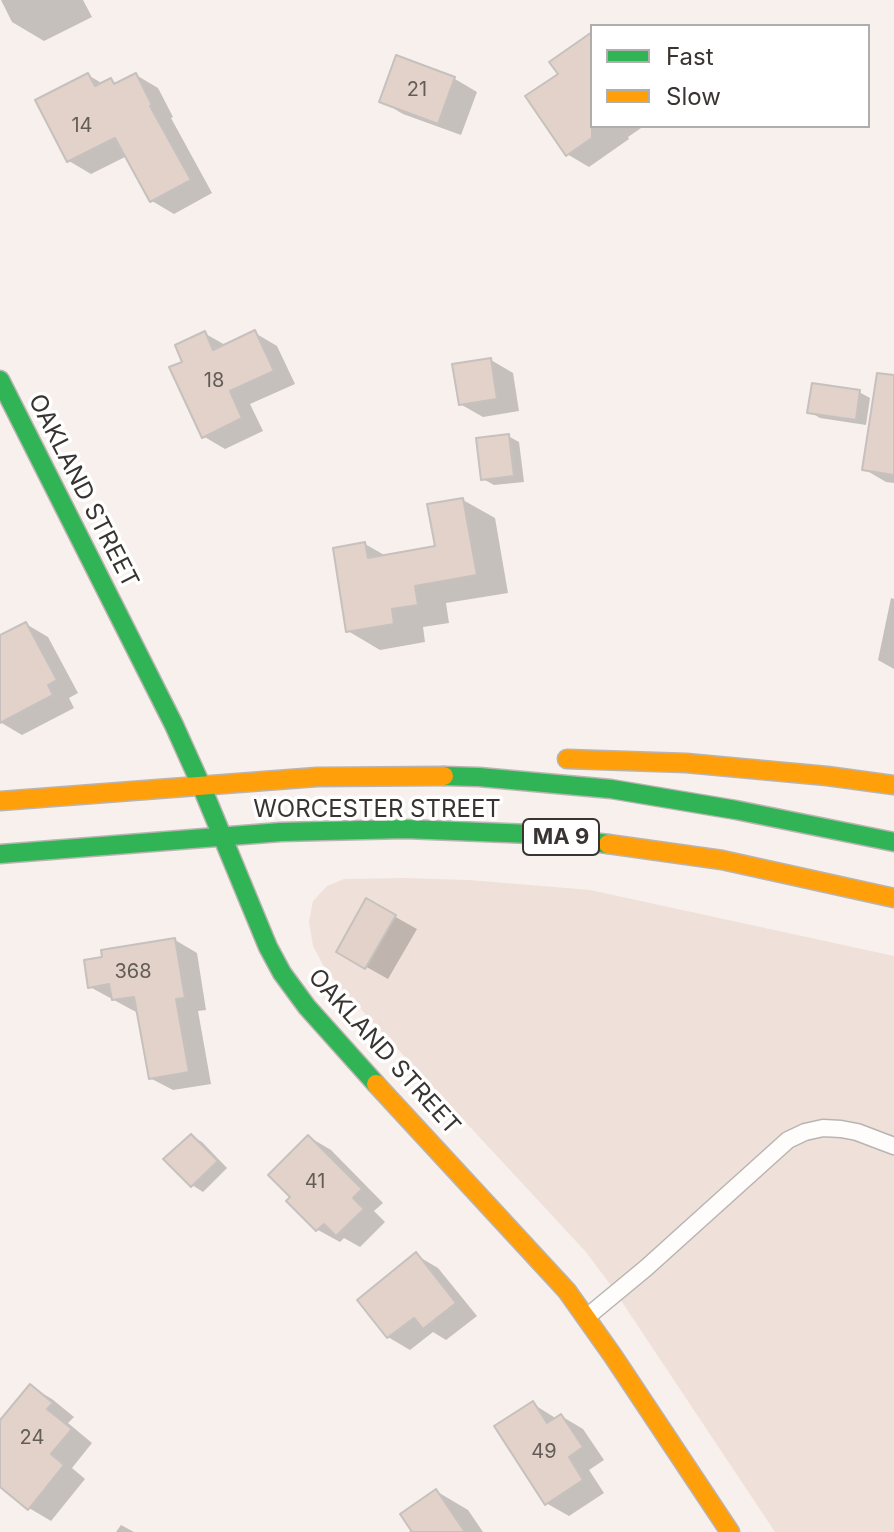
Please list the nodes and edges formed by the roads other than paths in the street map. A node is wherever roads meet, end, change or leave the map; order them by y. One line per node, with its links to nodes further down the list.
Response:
1 (0, 380): 5 (main road, OAKLAND STREET)
2 (547, 760): 6 (main road)
3 (500, 762): 4 (main road)
4 (317, 777): 5 (main road, WORCESTER STREET / MA 9); 9 (main road, WORCESTER STREET / MA 9)
5 (201, 785): 7 (main road, WORCESTER STREET / MA 9); 8 (main road, OAKLAND STREET)
6 (894, 785)
7 (0, 801)
8 (223, 836): 10 (main road, WORCESTER STREET / MA 9); 11 (main road, WORCESTER STREET / MA 9); 13 (main road, OAKLAND STREET)
9 (894, 842)
10 (0, 854)
11 (894, 898)
12 (894, 1146): 13 (lane)
13 (587, 1317): 14 (main road, OAKLAND STREET)
14 (730, 1532)

